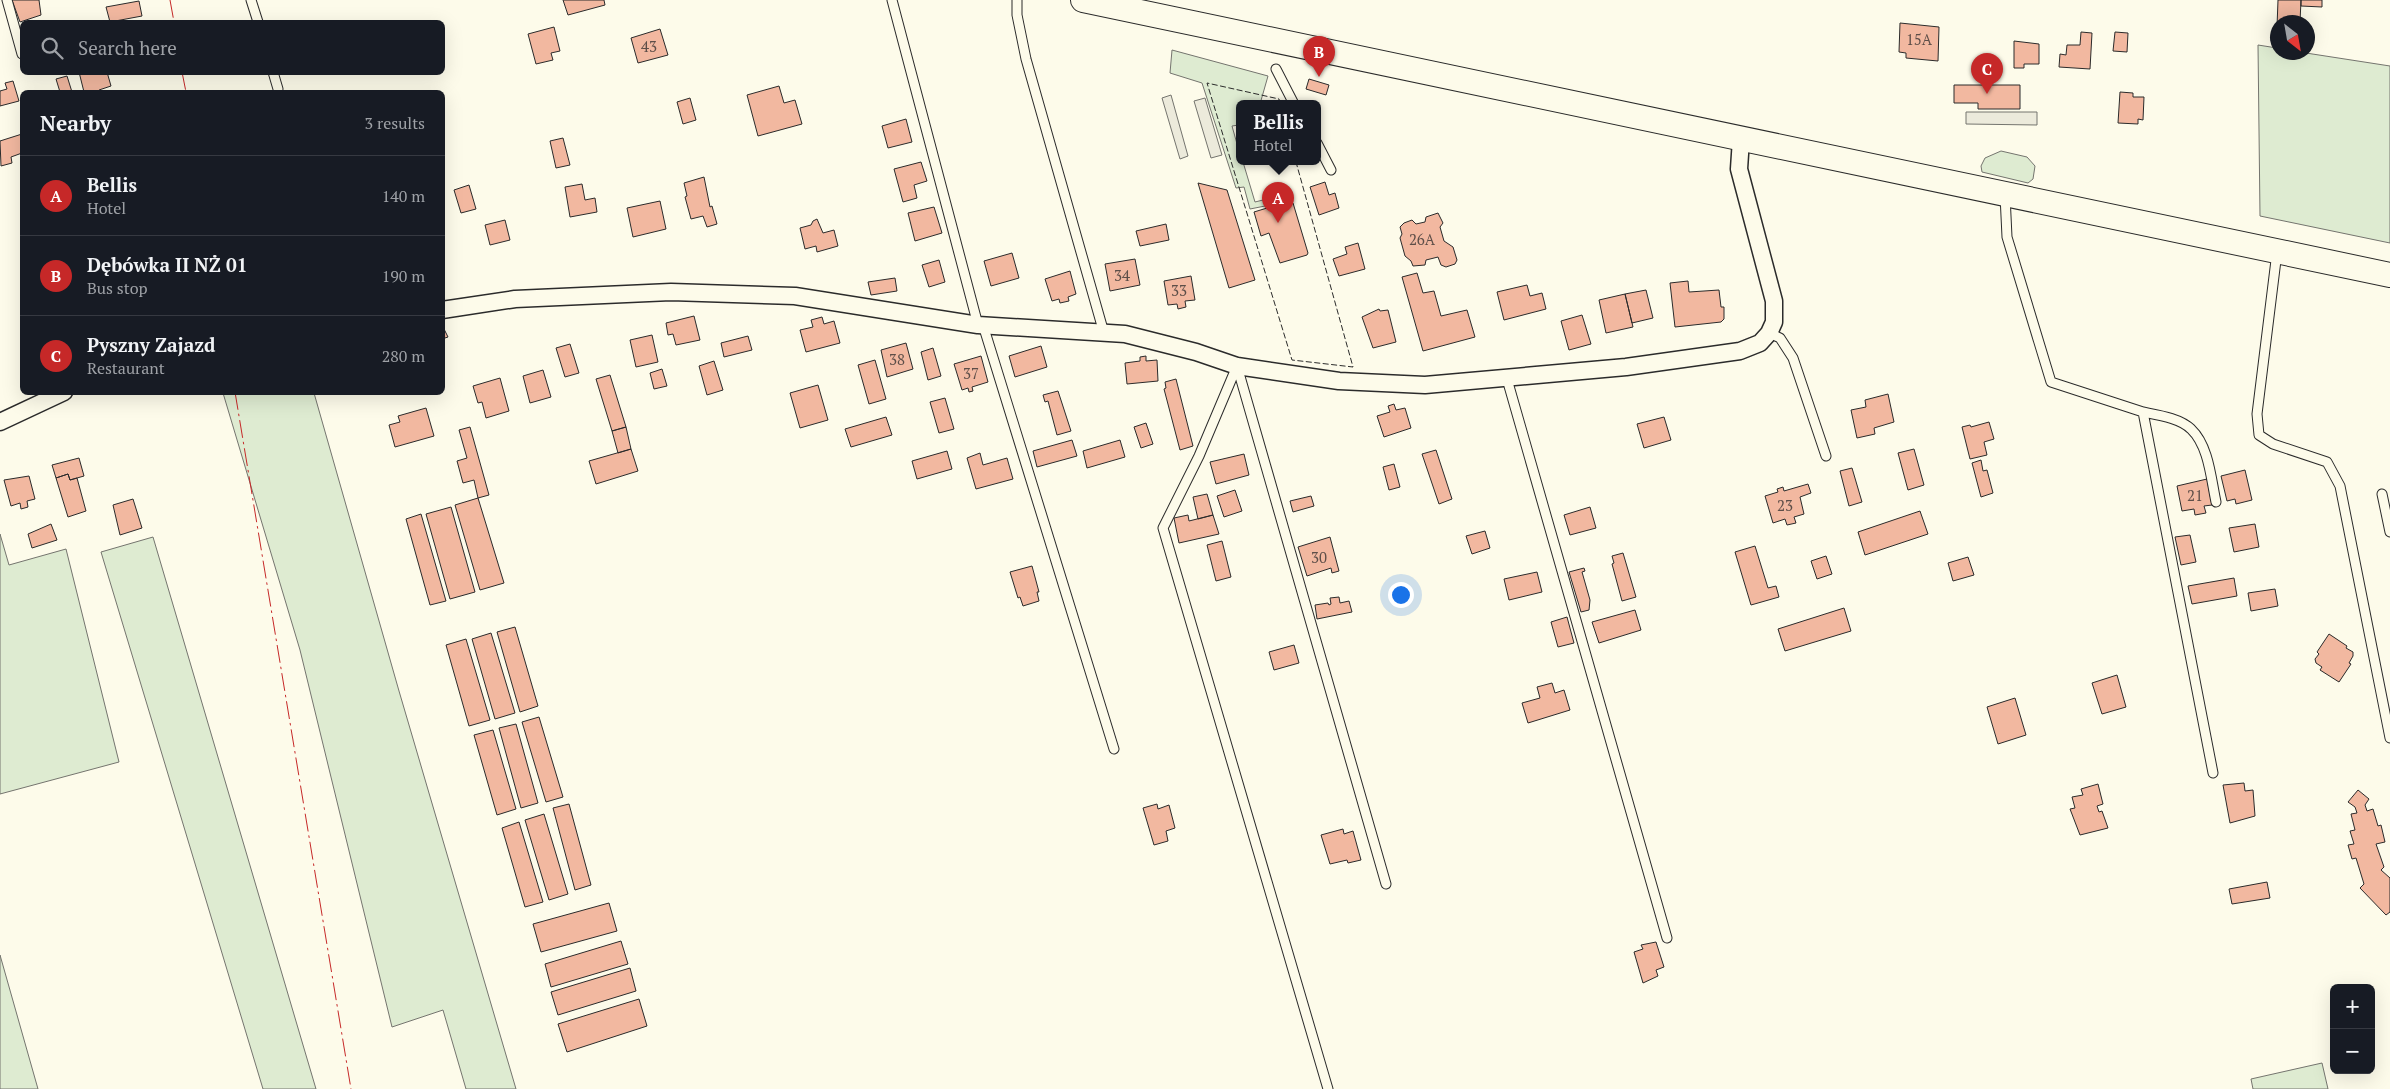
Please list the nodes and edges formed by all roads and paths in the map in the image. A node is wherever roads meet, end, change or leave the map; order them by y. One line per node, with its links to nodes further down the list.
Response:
1 (7, 0): 7 (lane)
2 (251, 0): 6 (lane)
3 (892, 0): 19 (lane)
4 (1017, 0): 20 (lane)
5 (1083, 0): 12 (street)
6 (257, 20)
7 (20, 47)
8 (1276, 69): 11 (lane)
9 (274, 75): 10 (lane)
10 (278, 89)
11 (1292, 100)
12 (1741, 140): 15 (street); 21 (street)
13 (1321, 151): 14 (lane)
14 (1331, 170)
15 (2005, 195): 16 (street); 25 (lane)
16 (2278, 252): 17 (street); 31 (lane)
17 (2390, 275)
18 (445, 310): 19 (street)
19 (981, 325): 20 (street); 32 (lane)
20 (1104, 333): 22 (street)
21 (1769, 334): 23 (street); 27 (lane)
22 (1238, 366): 23 (street); 34 (lane); 36 (lane)
23 (1507, 379): 35 (lane)
24 (58, 395): 26 (street)
25 (2143, 412): 29 (lane); 33 (lane)
26 (0, 422)
27 (1826, 456)
28 (2382, 494): 30 (lane)
29 (2216, 502)
30 (2390, 532)
31 (2390, 738)
32 (1114, 749)
33 (2213, 772)
34 (1386, 884)
35 (1667, 938)
36 (1328, 1089)

